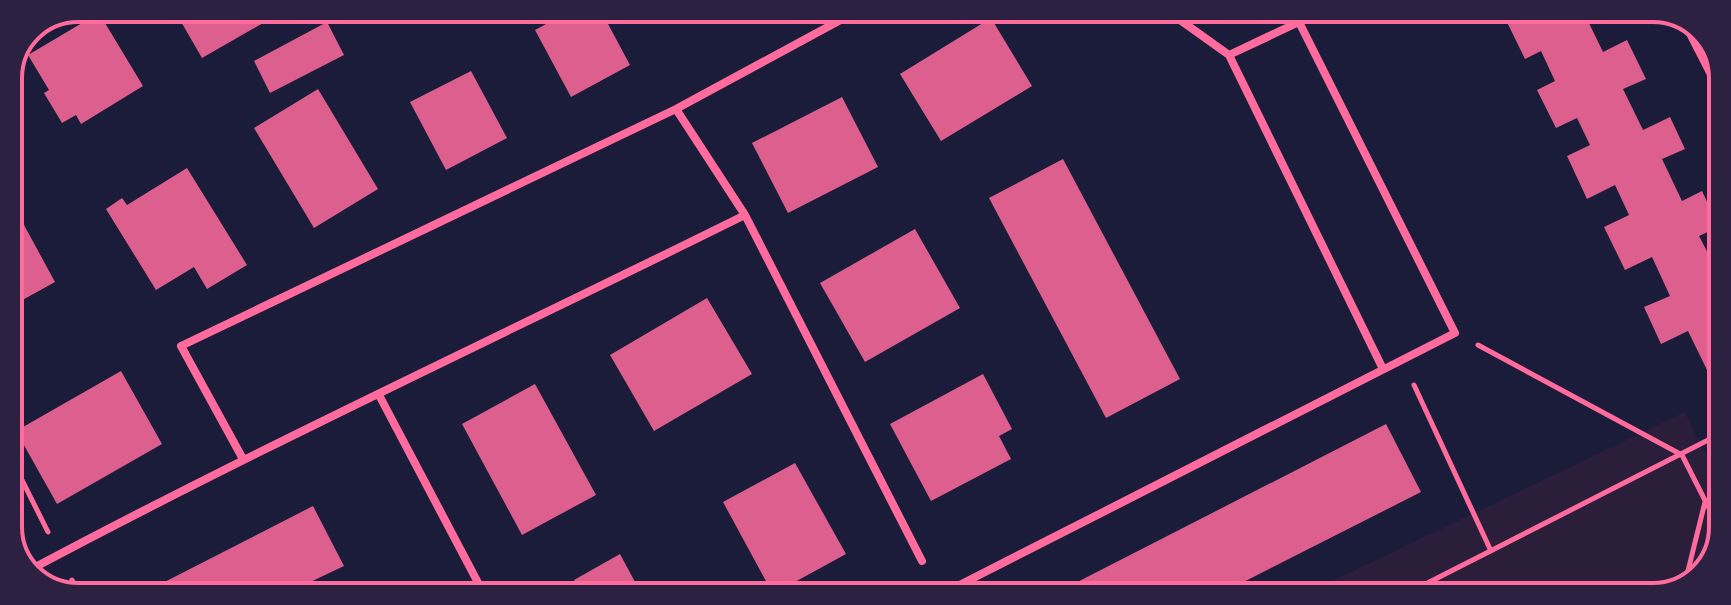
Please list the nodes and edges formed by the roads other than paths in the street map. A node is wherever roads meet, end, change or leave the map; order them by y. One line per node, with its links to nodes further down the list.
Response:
1 (837, 22): 7 (street)
2 (1183, 22): 5 (street)
3 (1299, 22): 5 (street); 9 (street)
4 (1693, 39): 6 (street)
5 (1229, 55): 9 (street)
6 (1708, 69)
7 (676, 109): 8 (street); 11 (street)
8 (745, 215): 10 (street); 12 (street)
9 (1383, 369): 15 (street)
10 (379, 395): 11 (street); 14 (street)
11 (243, 459): 13 (street)
12 (922, 561)
13 (38, 565)
14 (478, 583)
15 (964, 583)

